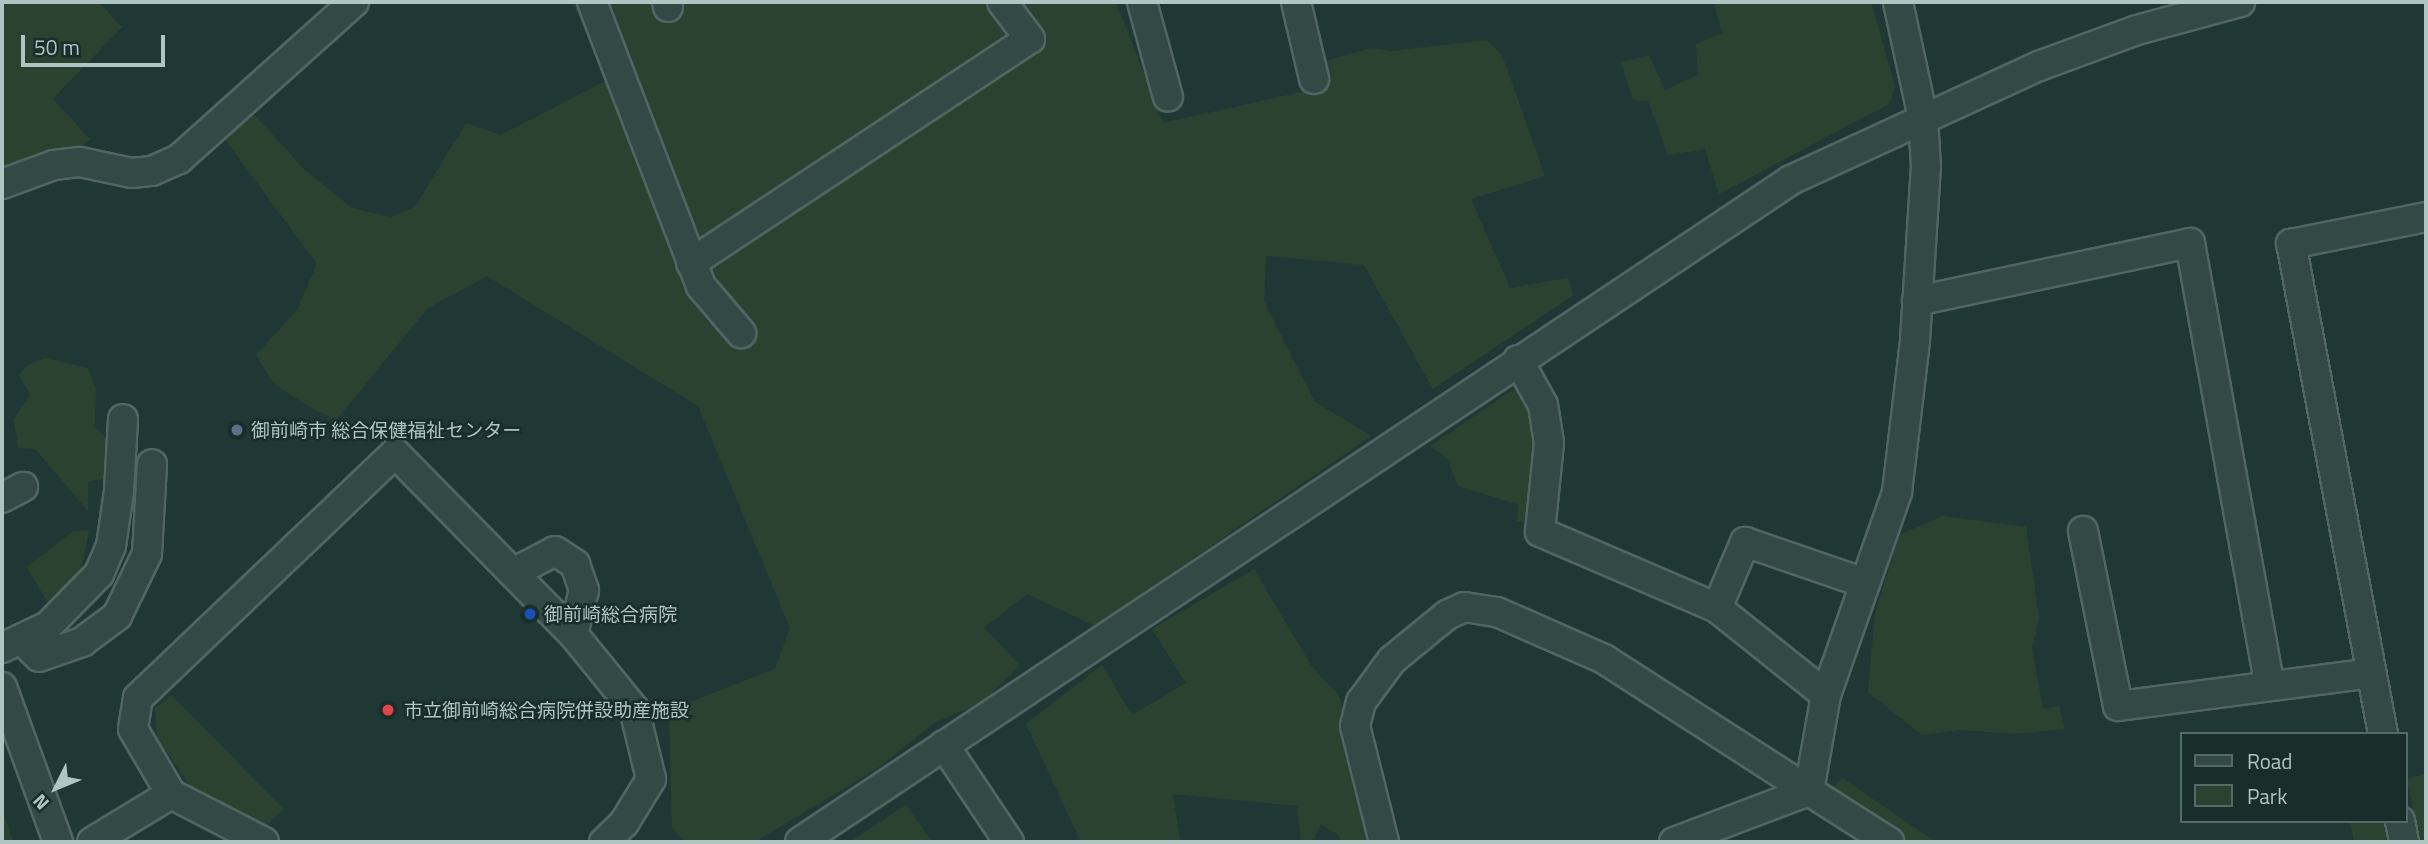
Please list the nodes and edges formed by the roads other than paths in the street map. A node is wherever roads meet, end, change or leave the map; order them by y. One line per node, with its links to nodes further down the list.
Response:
1 (354, 2): 11 (street)
2 (592, 2): 13 (street)
3 (1002, 2): 13 (street)
4 (1142, 2): 9 (street)
5 (1296, 2): 8 (street)
6 (1898, 2): 10 (street)
7 (2240, 2): 10 (street)
8 (1314, 79)
9 (1168, 97)
10 (1923, 118): 14 (street); 16 (street)
11 (2, 184)
12 (2426, 218): 25 (street)
13 (691, 263): 15 (street)
14 (1917, 301): 21 (street); 26 (street)
15 (741, 333)
16 (1518, 360): 22 (street); 30 (street)
17 (123, 419): 24 (street)
18 (152, 464): 24 (street)
19 (2083, 531): 26 (street)
20 (513, 573): 23 (street); 23 (street); 32 (street)
21 (1865, 583): 22 (street); 28 (street)
22 (1717, 608): 28 (street)
23 (573, 634): 37 (street)
24 (11, 643)
25 (2371, 673): 26 (street); 29 (street)
26 (2270, 686)
27 (2, 687): 34 (street)
28 (1826, 695): 31 (street)
29 (2382, 732)
30 (944, 745): 38 (street); 39 (street)
31 (1809, 791): 40 (street); 41 (street); 42 (street)
32 (171, 794): 35 (street); 36 (street)
33 (2400, 823): 43 (street)
34 (58, 842)
35 (92, 842)
36 (264, 842)
37 (604, 842)
38 (800, 842)
39 (1009, 842)
40 (1384, 842)
41 (1674, 842)
42 (1889, 842)
43 (2404, 842)

